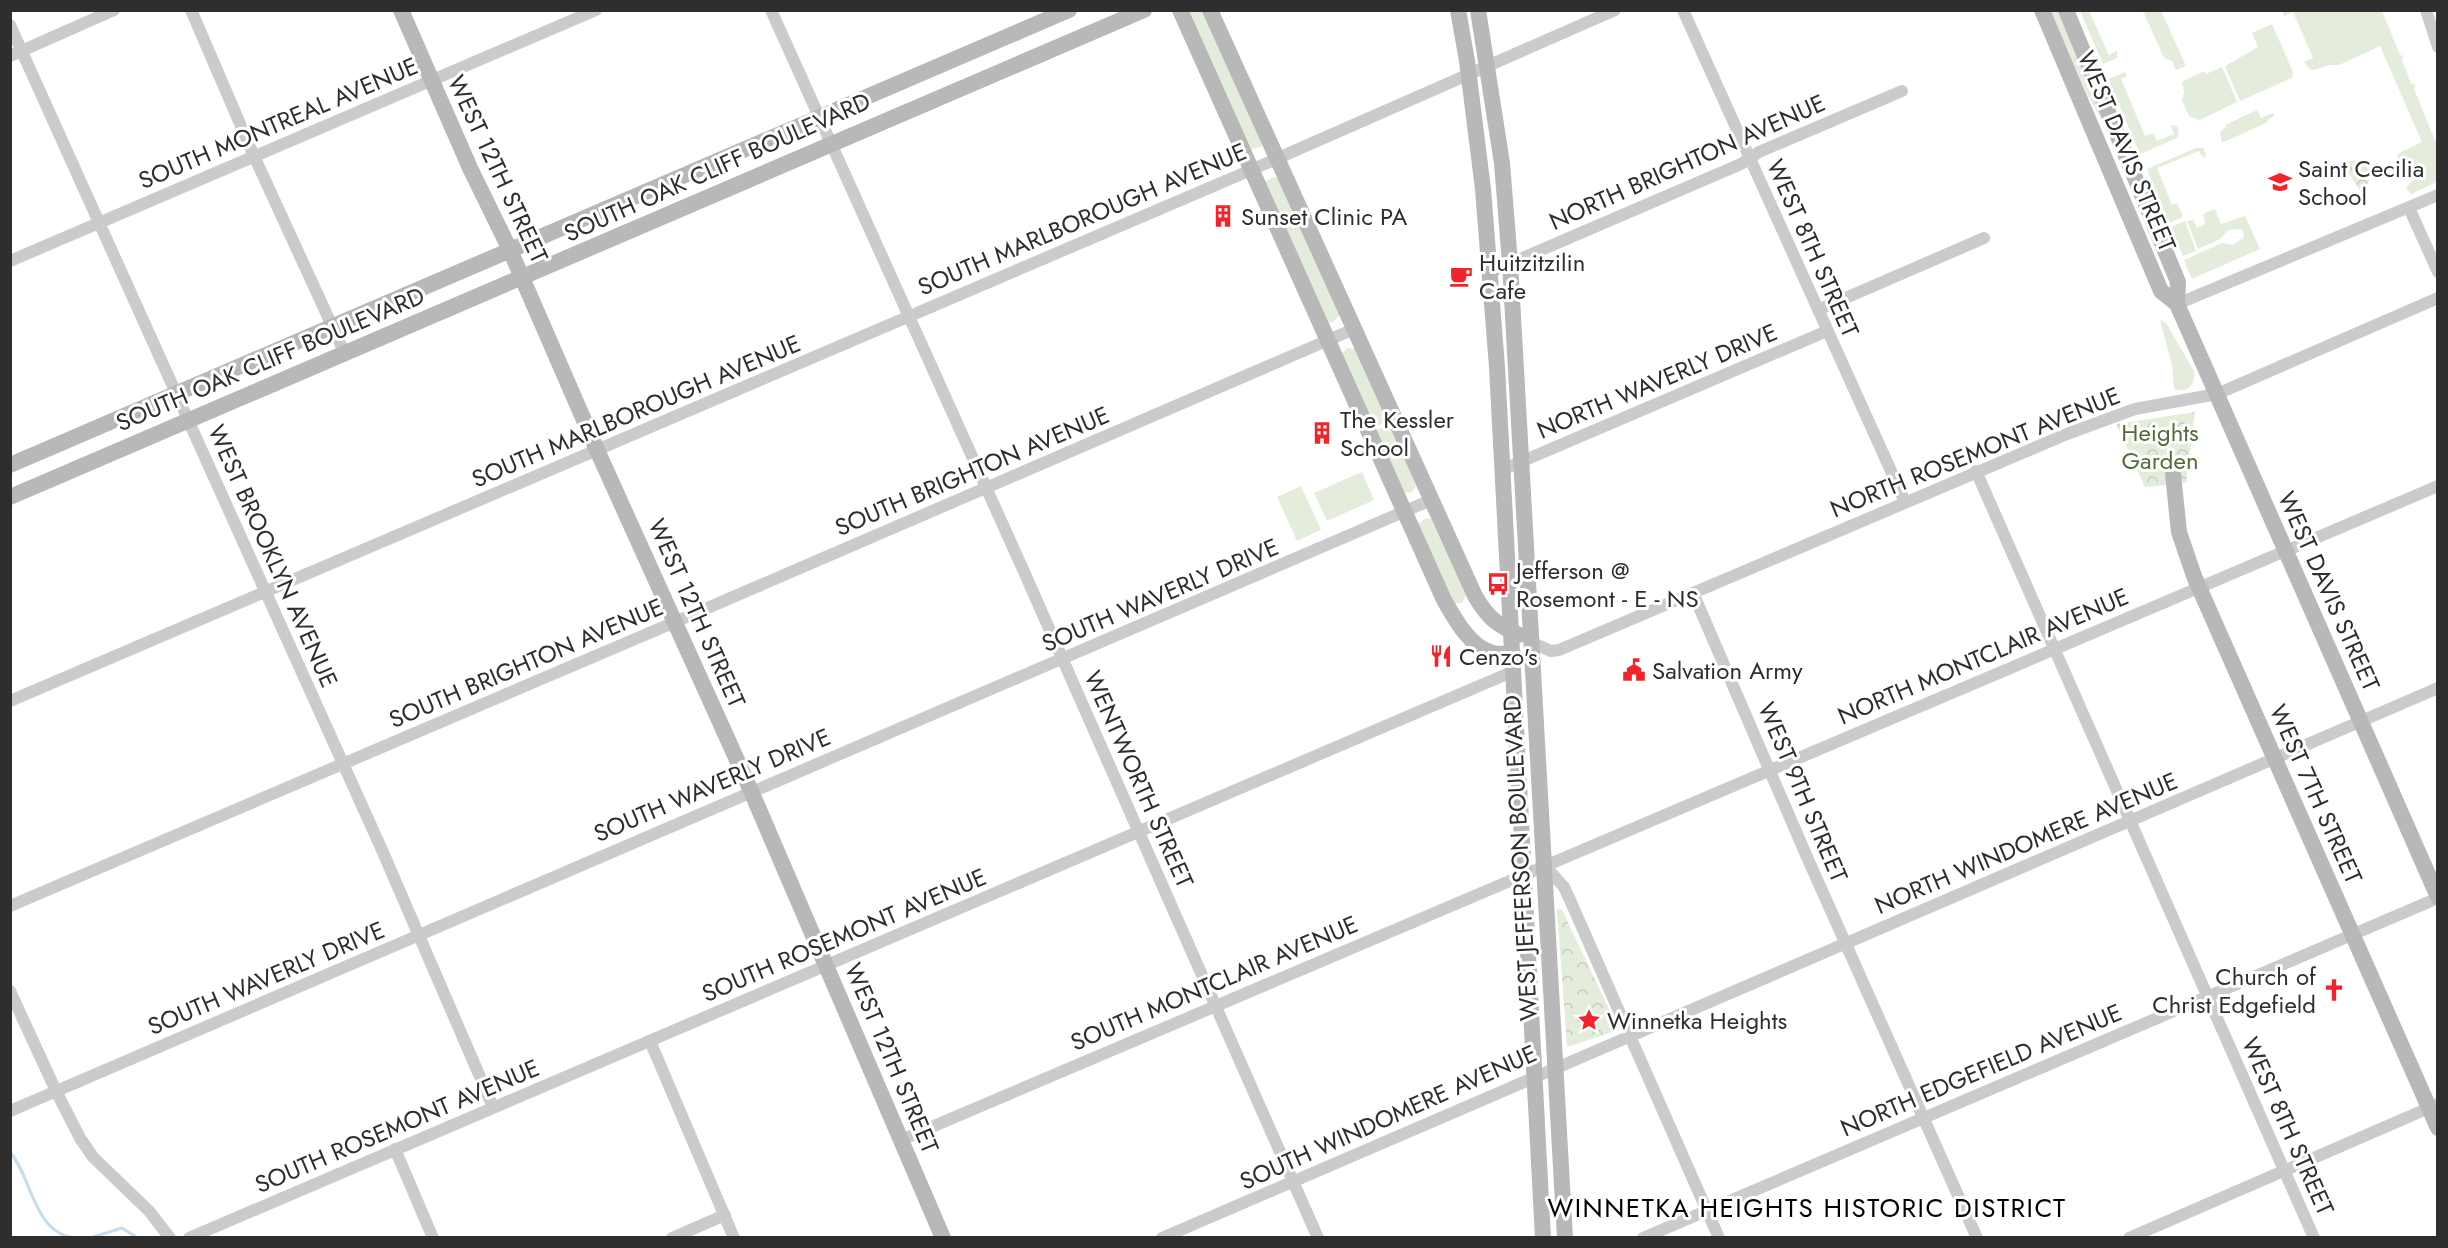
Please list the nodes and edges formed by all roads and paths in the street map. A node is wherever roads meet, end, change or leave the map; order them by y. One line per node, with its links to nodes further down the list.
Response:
1 (114, 10): 19 (street)
2 (191, 10): 26 (street)
3 (401, 10): 22 (street, WEST 12TH STREET)
4 (596, 10): 22 (street, SOUTH MONTREAL AVENUE)
5 (771, 10): 24 (street, WENTWORTH STREET)
6 (1069, 10): 24 (street, SOUTH OAK CLIFF BOULEVARD)
7 (1144, 10): 25 (street, SOUTH OAK CLIFF BOULEVARD)
8 (1180, 10): 29 (street)
9 (1210, 10): 27 (street)
10 (1458, 10): 21 (street, WEST JEFFERSON BOULEVARD)
11 (1478, 10): 20 (street, WEST JEFFERSON BOULEVARD)
12 (1615, 10): 20 (street, SOUTH MARLBOROUGH AVENUE)
13 (1683, 10): 28 (street, WEST 8TH STREET)
14 (2042, 10): 41 (street, WEST DAVIS STREET)
15 (2067, 10): 41 (street, WEST DAVIS STREET)
16 (2426, 10): 18 (street)
17 (10, 25): 19 (street, WEST BROOKLYN AVENUE)
18 (2438, 47)
19 (16, 54): 32 (street, WEST BROOKLYN AVENUE)
20 (1487, 66): 21 (street, SOUTH MARLBOROUGH AVENUE); 36 (street, WEST JEFFERSON BOULEVARD)
21 (1468, 74): 27 (street, SOUTH MARLBOROUGH AVENUE); 37 (street, WEST JEFFERSON BOULEVARD)
22 (431, 81): 26 (street, SOUTH MONTREAL AVENUE); 34 (street, WEST 12TH STREET)
23 (1902, 91): 28 (street, NORTH BRIGHTON AVENUE)
24 (820, 118): 25 (street, WENTWORTH STREET); 34 (street, SOUTH OAK CLIFF BOULEVARD)
25 (831, 143): 39 (street, SOUTH OAK CLIFF BOULEVARD); 43 (street, WENTWORTH STREET)
26 (255, 156): 32 (street, SOUTH MONTREAL AVENUE); 44 (street)
27 (1277, 158): 29 (street, SOUTH MARLBOROUGH AVENUE); 45 (street)
28 (1750, 158): 36 (street, NORTH BRIGHTON AVENUE); 42 (street, WEST 8TH STREET)
29 (1251, 170): 43 (street, SOUTH MARLBOROUGH AVENUE); 47 (street)
30 (2438, 195): 31 (street)
31 (2409, 208): 38 (street); 41 (street)
32 (100, 222): 35 (street, SOUTH MONTREAL AVENUE); 49 (street, WEST BROOKLYN AVENUE)
33 (1984, 238): 42 (street)
34 (510, 250): 39 (street, WEST 12TH STREET); 44 (street, SOUTH OAK CLIFF BOULEVARD)
35 (10, 261)
36 (1510, 263): 37 (street, NORTH BRIGHTON AVENUE); 53 (street, WEST JEFFERSON BOULEVARD)
37 (1490, 272): 55 (street, WEST JEFFERSON BOULEVARD)
38 (2438, 272)
39 (522, 278): 48 (street, SOUTH OAK CLIFF BOULEVARD); 52 (street, WEST 12TH STREET)
40 (2438, 298): 50 (street, NORTH ROSEMONT AVENUE)
41 (2177, 304): 50 (street, WEST DAVIS STREET)
42 (1818, 310): 46 (street, WEST 8TH STREET)
43 (908, 316): 52 (street, SOUTH MARLBOROUGH AVENUE); 59 (street, WENTWORTH STREET)
44 (333, 327): 48 (street); 49 (street, SOUTH OAK CLIFF BOULEVARD)
45 (1354, 329): 47 (street, SOUTH BRIGHTON AVENUE); 61 (street)
46 (1827, 330): 53 (street, NORTH WAVERLY DRIVE); 62 (street, WEST 8TH STREET)
47 (1328, 341): 59 (street, SOUTH BRIGHTON AVENUE); 63 (street)
48 (345, 354): 51 (street, SOUTH OAK CLIFF BOULEVARD)
49 (177, 394): 51 (street, WEST BROOKLYN AVENUE); 54 (street, SOUTH OAK CLIFF BOULEVARD)
50 (2217, 394): 56 (street, NORTH ROSEMONT AVENUE); 64 (street, WEST DAVIS STREET)
51 (188, 420): 60 (street, SOUTH OAK CLIFF BOULEVARD); 66 (street, WEST BROOKLYN AVENUE)
52 (597, 450): 66 (street, SOUTH MARLBOROUGH AVENUE); 68 (street, WEST 12TH STREET)
53 (1523, 461): 55 (street, NORTH WAVERLY DRIVE); 70 (street, WEST JEFFERSON BOULEVARD)
54 (10, 465)
55 (1504, 469): 69 (street, WEST JEFFERSON BOULEVARD)
56 (1976, 471): 62 (street, NORTH ROSEMONT AVENUE); 71 (street, WEST 8TH STREET)
57 (2173, 474): 65 (street, WEST 7TH STREET)
58 (2438, 486): 64 (street, NORTH MONTCLAIR AVENUE)
59 (986, 488): 68 (street, SOUTH BRIGHTON AVENUE); 73 (street, WENTWORTH STREET)
60 (10, 497)
61 (1431, 500): 63 (street, SOUTH WAVERLY DRIVE); 69 (street)
62 (1905, 502): 67 (street, NORTH ROSEMONT AVENUE)
63 (1405, 512): 72 (street); 73 (street, SOUTH WAVERLY DRIVE)
64 (2284, 552): 65 (street, NORTH MONTCLAIR AVENUE); 77 (street, WEST DAVIS STREET)
65 (2199, 588): 71 (street, NORTH MONTCLAIR AVENUE); 78 (street, WEST 7TH STREET)
66 (265, 592): 76 (street, SOUTH MARLBOROUGH AVENUE); 79 (street, WEST BROOKLYN AVENUE)
67 (1693, 593): 70 (street, NORTH ROSEMONT AVENUE); 80 (street, WEST 9TH STREET)
68 (675, 622): 79 (street, SOUTH BRIGHTON AVENUE); 81 (street, WEST 12TH STREET)
69 (1512, 632): 70 (street); 72 (street, WEST JEFFERSON BOULEVARD)
70 (1533, 643): 84 (street, WEST JEFFERSON BOULEVARD)
71 (2054, 648): 80 (street, NORTH MONTCLAIR AVENUE); 82 (street, WEST 8TH STREET)
72 (1513, 654): 74 (street, WEST JEFFERSON BOULEVARD)
73 (1063, 659): 81 (street, SOUTH WAVERLY DRIVE); 83 (street, WENTWORTH STREET)
74 (1514, 671): 83 (street, SOUTH ROSEMONT AVENUE); 85 (street, WEST JEFFERSON BOULEVARD)
75 (2438, 688): 77 (street, NORTH WINDOMERE AVENUE)
76 (10, 702)
77 (2361, 720): 78 (street, NORTH WINDOMERE AVENUE); 86 (street, WEST DAVIS STREET)
78 (2275, 758): 82 (street, NORTH WINDOMERE AVENUE); 88 (street, WEST 7TH STREET)
79 (343, 764): 87 (street, SOUTH BRIGHTON AVENUE); 89 (street, WEST BROOKLYN AVENUE)
80 (1770, 770): 84 (street, NORTH MONTCLAIR AVENUE); 90 (street, WEST 9TH STREET)
81 (751, 791): 89 (street, SOUTH WAVERLY DRIVE); 91 (street, WEST 12TH STREET)
82 (2130, 820): 90 (street, NORTH WINDOMERE AVENUE); 93 (street, WEST 8TH STREET)
83 (1138, 831): 91 (street, SOUTH ROSEMONT AVENUE); 94 (street, WENTWORTH STREET)
84 (1545, 866): 85 (street, SOUTH MONTCLAIR AVENUE); 95 (street); 97 (street, WEST JEFFERSON BOULEVARD)
85 (1523, 875): 94 (street, SOUTH MONTCLAIR AVENUE); 98 (street, WEST JEFFERSON BOULEVARD)
86 (2438, 898): 88 (street, NORTH EDGEFIELD AVENUE)
87 (10, 906)
88 (2352, 935): 93 (street, NORTH EDGEFIELD AVENUE); 100 (street, WEST 7TH STREET)
89 (419, 936): 99 (street, SOUTH WAVERLY DRIVE); 101 (street, WEST BROOKLYN AVENUE)
90 (1846, 943): 95 (street, NORTH WINDOMERE AVENUE); 103 (street, WEST 9TH STREET)
91 (826, 966): 96 (street, SOUTH ROSEMONT AVENUE); 105 (street, WEST 12TH STREET)
92 (10, 991): 99 (street)
93 (2208, 995): 103 (street, NORTH EDGEFIELD AVENUE); 107 (street, WEST 8TH STREET)
94 (1216, 1005): 105 (street, SOUTH MONTCLAIR AVENUE); 108 (street, WENTWORTH STREET)
95 (1630, 1035): 97 (street, SOUTH WINDOMERE AVENUE); 109 (street)
96 (650, 1041): 101 (street, SOUTH ROSEMONT AVENUE); 110 (street)
97 (1554, 1067): 98 (street, SOUTH WINDOMERE AVENUE); 120 (street, WEST JEFFERSON BOULEVARD)
98 (1534, 1078): 108 (street, SOUTH WINDOMERE AVENUE); 119 (street, WEST JEFFERSON BOULEVARD)
99 (56, 1091): 102 (street, SOUTH WAVERLY DRIVE); 111 (street)
100 (2433, 1106): 104 (street, WEST 7TH STREET); 107 (street)
101 (493, 1107): 106 (street, SOUTH ROSEMONT AVENUE)
102 (10, 1111)
103 (1924, 1118): 109 (street, NORTH EDGEFIELD AVENUE); 123 (street, WEST 9TH STREET)
104 (2438, 1128)
105 (901, 1140): 116 (street, WEST 12TH STREET)
106 (395, 1149): 112 (street, SOUTH ROSEMONT AVENUE); 113 (street)
107 (2285, 1172): 124 (street); 125 (street, WEST 8TH STREET)
108 (1294, 1182): 117 (street, SOUTH WINDOMERE AVENUE); 118 (street, WENTWORTH STREET)
109 (1706, 1209): 121 (street, NORTH EDGEFIELD AVENUE); 122 (street)
110 (725, 1215): 114 (street); 115 (street)
111 (170, 1238)
112 (189, 1238)
113 (434, 1238)
114 (672, 1238)
115 (734, 1238)
116 (943, 1238)
117 (1162, 1238)
118 (1318, 1238)
119 (1542, 1238)
120 (1565, 1238)
121 (1643, 1238)
122 (1719, 1238)
123 (1977, 1238)
124 (2129, 1238)
125 (2314, 1238)

